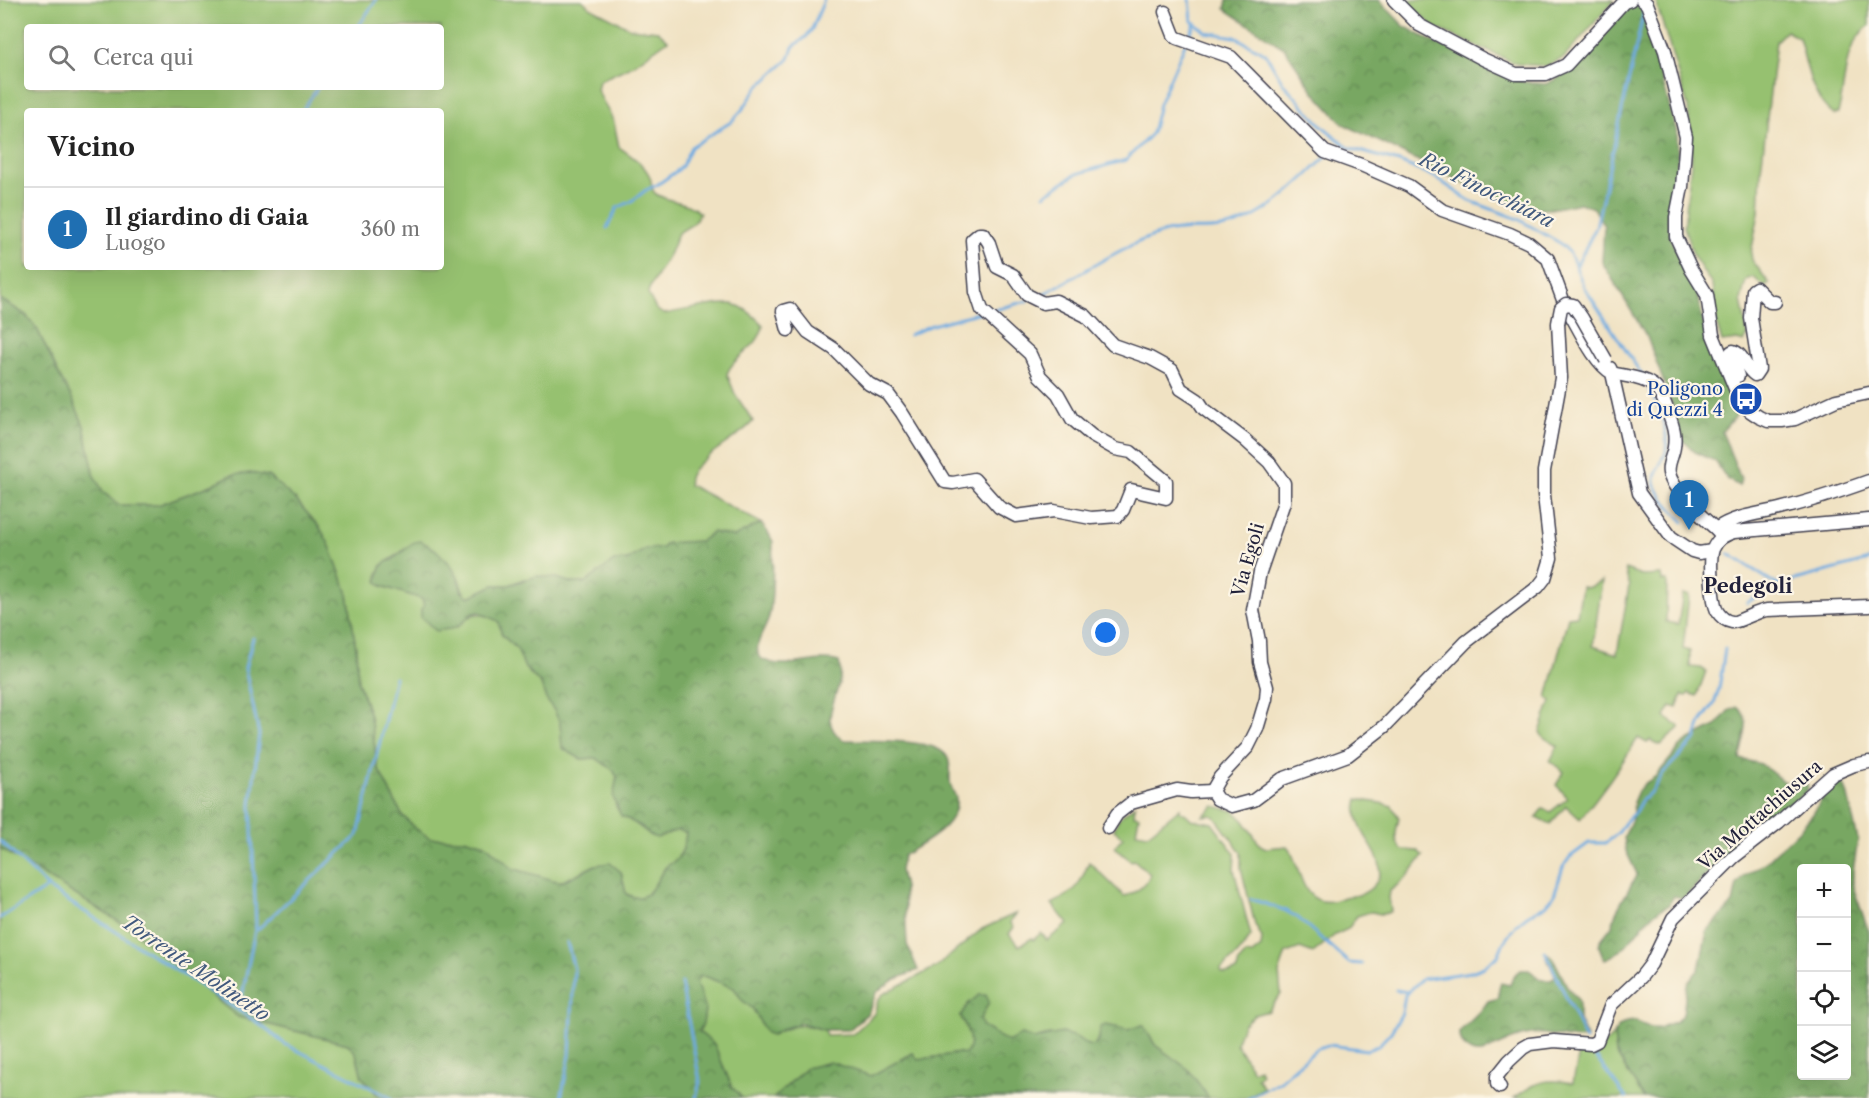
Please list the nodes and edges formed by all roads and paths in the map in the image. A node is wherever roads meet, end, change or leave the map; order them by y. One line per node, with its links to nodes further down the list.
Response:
1 (1395, 0): 2 (street)
2 (1630, 0)
3 (1642, 0): 9 (street)
4 (1165, 12): 7 (street)
5 (1775, 302): 9 (street)
6 (788, 330): 16 (street, Via Egoli)
7 (1616, 374): 12 (street); 13 (street); 16 (street, bridge)
8 (1869, 393): 9 (street)
9 (1738, 396)
10 (1869, 480): 12 (street)
11 (1869, 520): 12 (street)
12 (1719, 533): 13 (street)
13 (1712, 551): 14 (street)
14 (1869, 606)
15 (1869, 762): 18 (street, Via Mottachiusura)
16 (1212, 791): 17 (street)
17 (1108, 828)
18 (1500, 1087)

